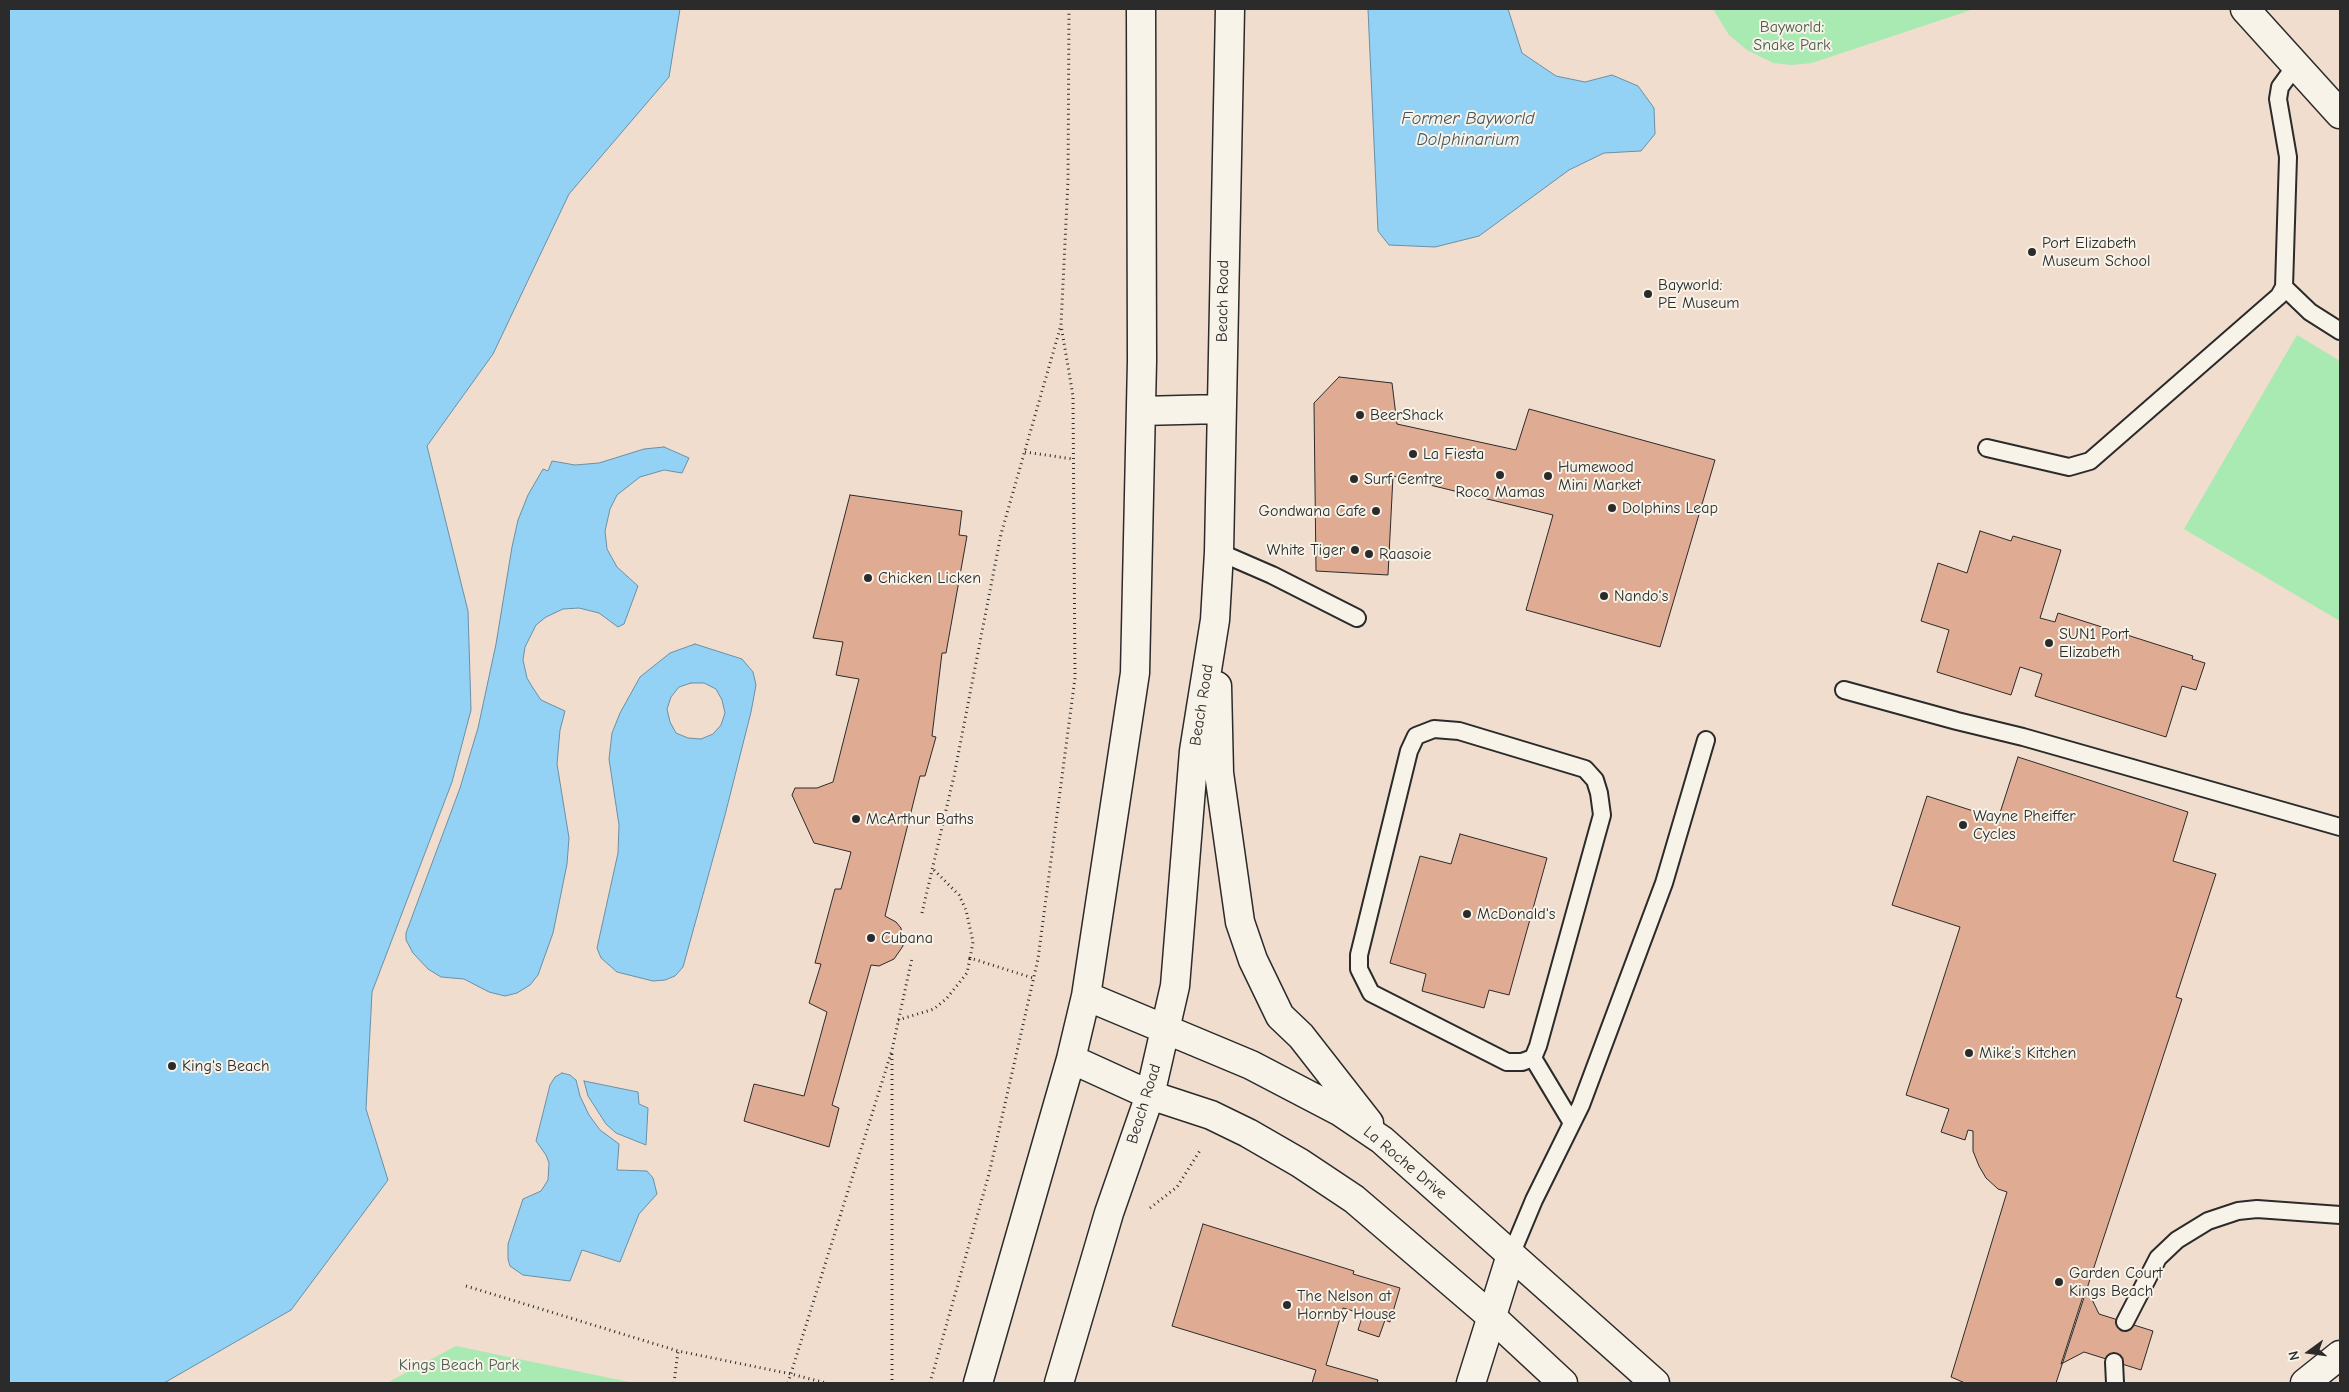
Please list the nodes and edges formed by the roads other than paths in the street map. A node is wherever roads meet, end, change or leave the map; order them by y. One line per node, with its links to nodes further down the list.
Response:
1 (1141, 9): 9 (main road)
2 (1230, 9): 8 (main road, Beach Road)
3 (2245, 9): 4 (main road)
4 (2296, 64): 5 (main road); 6 (lane)
5 (2340, 114)
6 (2284, 287): 7 (lane); 10 (lane)
7 (2340, 331)
8 (1220, 409): 9 (main road); 11 (main road, Beach Road)
9 (1141, 411): 17 (main road)
10 (1987, 448)
11 (1219, 552): 12 (lane); 13 (main road, Beach Road)
12 (1357, 618)
13 (1216, 620): 18 (main road, Beach Road); 23 (main road)
14 (1844, 690): 16 (lane)
15 (1706, 740): 22 (lane)
16 (2340, 827)
17 (1086, 996): 18 (main road, La Roche Drive); 20 (main road)
18 (1165, 1030): 21 (main road, Beach Road); 23 (main road, La Roche Drive)
19 (1533, 1058): 19 (lane); 22 (lane)
20 (1071, 1059): 21 (main road); 30 (main road)
21 (1150, 1094): 26 (main road); 31 (main road, Beach Road)
22 (1572, 1123): 25 (lane)
23 (1382, 1140): 25 (main road, La Roche Drive)
24 (2340, 1216): 27 (lane)
25 (1511, 1255): 26 (main road); 34 (main road, La Roche Drive)
26 (1493, 1318): 32 (main road); 33 (main road)
27 (2125, 1322)
28 (2340, 1355): 36 (main road)
29 (2114, 1362): 35 (lane)
30 (978, 1383)
31 (1059, 1383)
32 (1471, 1383)
33 (1563, 1383)
34 (1655, 1383)
35 (2115, 1383)
36 (2306, 1383)

